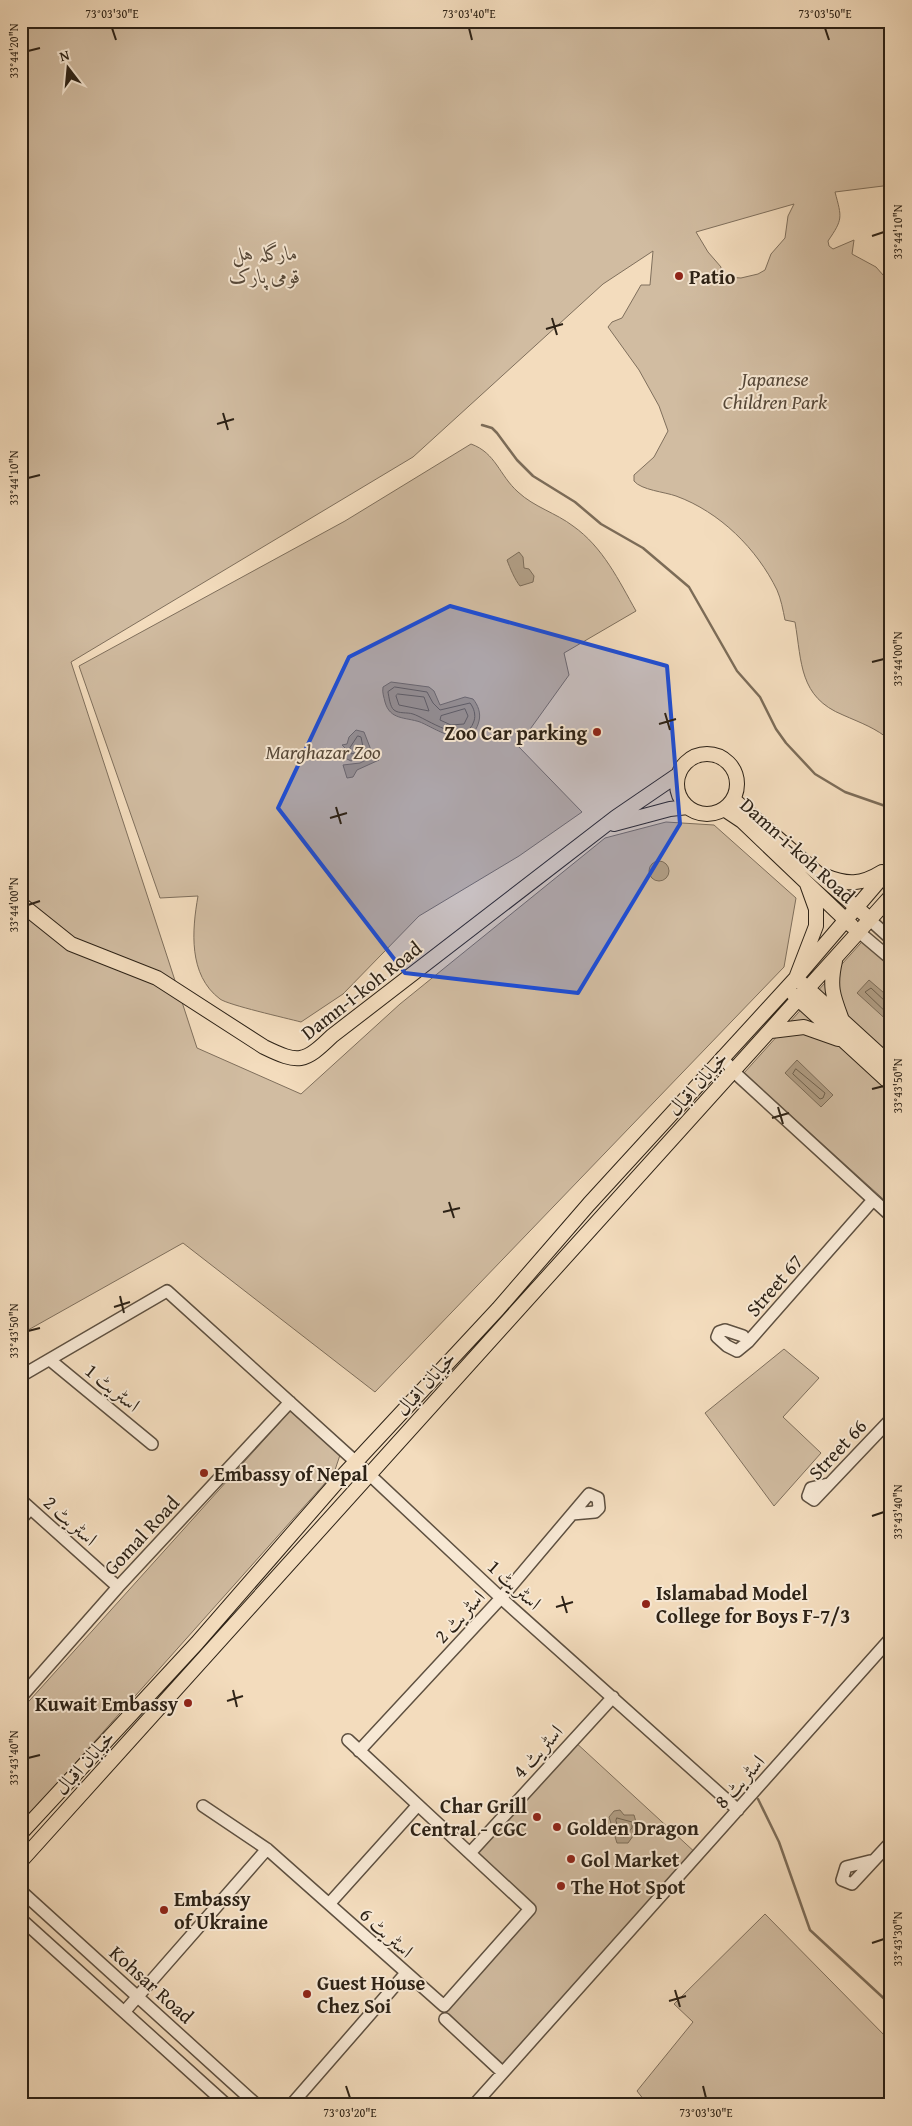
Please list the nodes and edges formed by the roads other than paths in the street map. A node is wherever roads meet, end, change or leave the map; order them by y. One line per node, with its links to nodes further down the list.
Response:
1 (679, 774): 2 (main road); 3 (main road); 4 (main road, Damn-i-koh Road)
2 (728, 804): 3 (main road); 6 (main road, Damn-i-koh Road)
3 (688, 807): 4 (main road)
4 (606, 826): 8 (main road, Damn-i-koh Road)
5 (891, 867): 6 (main road); 9 (main road, خیابان اقبال)
6 (811, 878): 9 (main road, Damn-i-koh Road); 11 (main road, Damn-i-koh Road); 16 (main road)
7 (891, 896): 10 (main road, خیابان اقبال)
8 (21, 904)
9 (857, 908): 10 (main road, Damn-i-koh Road); 11 (main road, خیابان اقبال)
10 (870, 920): 12 (main road, خیابان اقبال); 13 (street)
11 (846, 921): 12 (main road); 16 (main road, خیابان اقبال)
12 (859, 932): 14 (street); 15 (main road, خیابان اقبال)
13 (891, 939)
14 (891, 959)
15 (835, 961): 18 (main road, خیابان اقبال); 19 (main road)
16 (796, 978): 17 (main road, خیابان اقبال); 18 (main road)
17 (786, 988): 18 (main road); 22 (main road, خیابان اقبال)
18 (803, 994): 19 (main road); 20 (main road, خیابان اقبال); 21 (main road)
19 (843, 1023): 23 (main road)
20 (771, 1031): 21 (main road); 24 (main road, خیابان اقبال)
21 (846, 1042): 25 (main road)
22 (722, 1057): 24 (street); 34 (main road, خیابان اقبال)
23 (891, 1065)
24 (734, 1072): 26 (street); 35 (main road, خیابان اقبال)
25 (891, 1084)
26 (873, 1200): 27 (street); 28 (street, Street 67)
27 (891, 1216)
28 (744, 1336)
29 (50, 1360): 30 (street); 31 (street, اسٹریٹ 1); 33 (street, اسٹریٹ 1)
30 (21, 1376)
31 (290, 1402): 34 (street, اسٹریٹ 1); 41 (street, Gomal Road)
32 (891, 1419): 36 (street, Street 66)
33 (152, 1444)
34 (356, 1462): 35 (street, اسٹریٹ 1); 51 (main road, خیابان اقبال)
35 (371, 1476): 42 (street, اسٹریٹ 1); 55 (main road, خیابان اقبال)
36 (828, 1484)
37 (21, 1500): 38 (street, اسٹریٹ 2)
38 (30, 1509): 40 (street); 41 (street, اسٹریٹ 2)
39 (572, 1514): 42 (street, اسٹریٹ 2)
40 (21, 1519)
41 (118, 1587): 44 (street, Gomal Road)
42 (502, 1598): 45 (street, اسٹریٹ 1); 47 (street, اسٹریٹ 2)
43 (891, 1638): 50 (street, اسٹریٹ 8)
44 (21, 1697)
45 (612, 1697): 50 (street, اسٹریٹ 1); 54 (street, اسٹریٹ 4)
46 (348, 1740): 47 (street)
47 (358, 1750): 48 (street)
48 (418, 1805): 54 (street); 58 (street)
49 (203, 1806): 53 (street, اسٹریٹ 6)
50 (738, 1810): 64 (street, اسٹریٹ 8)
51 (21, 1833)
52 (891, 1842): 56 (street)
53 (267, 1849): 58 (street, اسٹریٹ 6); 61 (street)
54 (470, 1853): 60 (street, اسٹریٹ 6)
55 (21, 1861)
56 (870, 1861)
57 (21, 1891): 61 (street, Kohsar Road)
58 (329, 1904): 60 (street, اسٹریٹ 6)
59 (21, 1919): 62 (street, Kohsar Road)
60 (406, 1973): 68 (street)
61 (137, 1995): 62 (street); 65 (street, Kohsar Road)
62 (125, 2011): 66 (street, Kohsar Road)
63 (445, 2019): 64 (street)
64 (502, 2072): 69 (street, اسٹریٹ 8)
65 (237, 2087): 66 (street); 67 (street, Kohsar Road)
66 (224, 2104)
67 (257, 2105)
68 (291, 2105)
69 (474, 2105)

